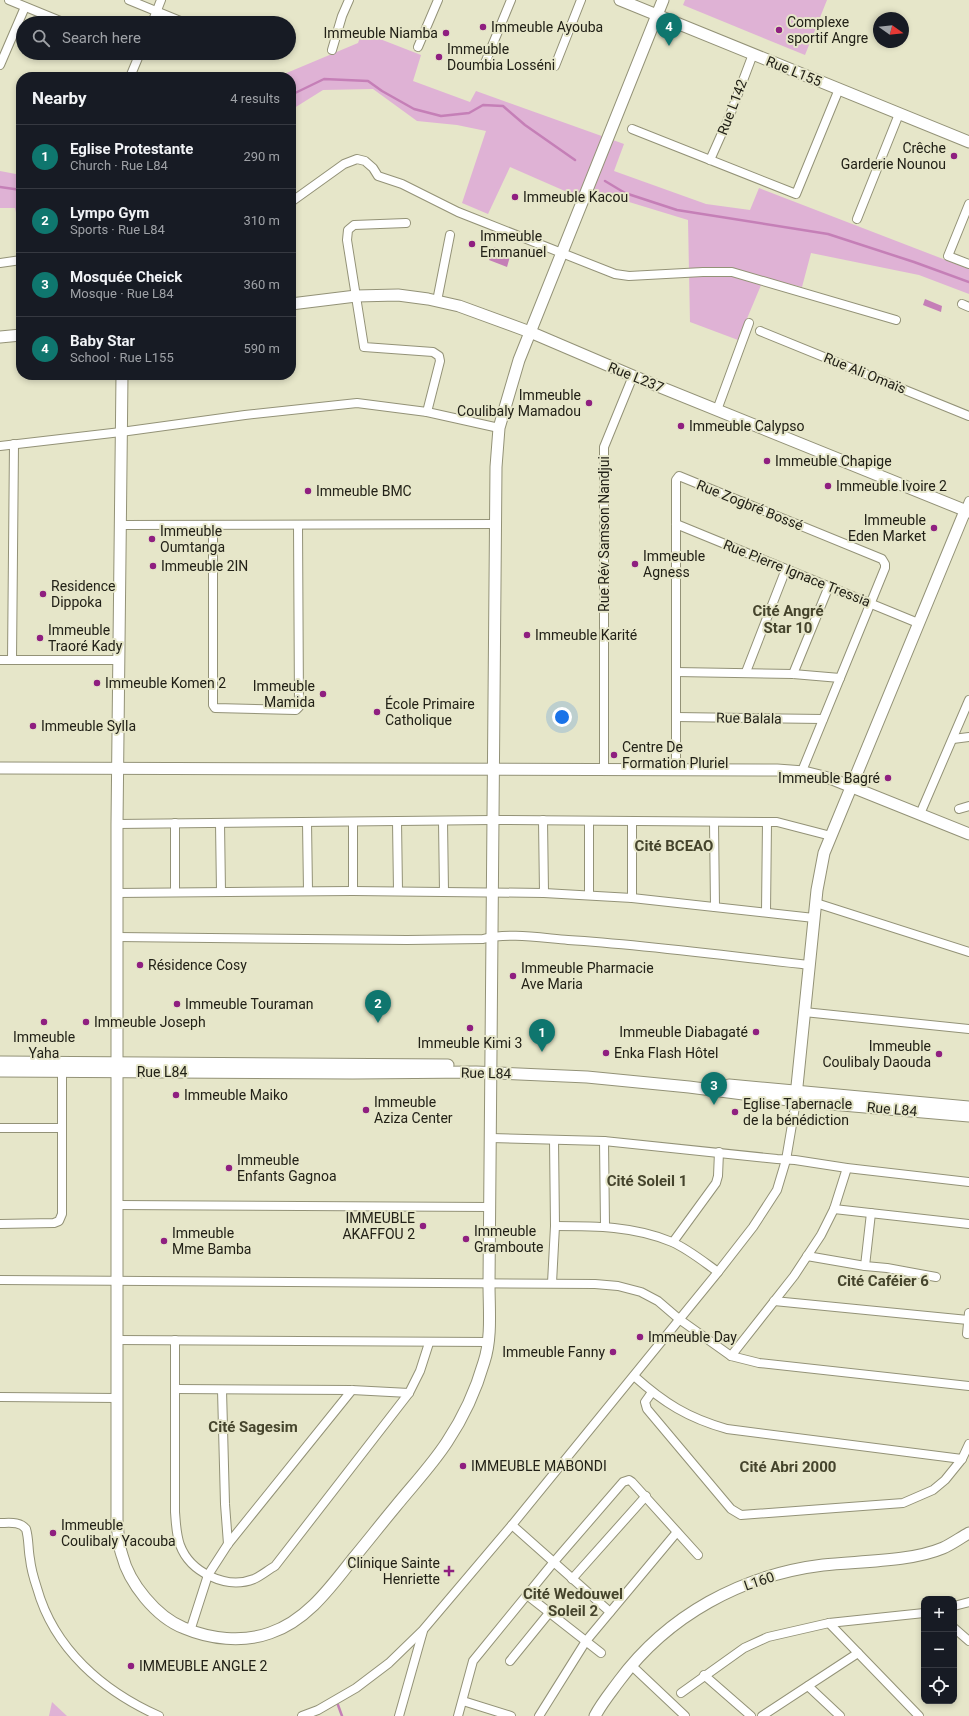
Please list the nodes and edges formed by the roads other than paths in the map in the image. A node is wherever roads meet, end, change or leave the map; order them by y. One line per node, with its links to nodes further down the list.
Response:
1 (9, 0): 10 (street)
2 (129, 0): 11 (street)
3 (161, 0): 11 (street)
4 (349, 0): 19 (street)
5 (438, 0): 18 (street)
6 (510, 0): 22 (street)
7 (581, 0): 24 (street)
8 (620, 0): 16 (street, Rue L155)
9 (663, 0): 16 (street)
10 (25, 7): 12 (street); 13 (street)
11 (157, 12): 14 (street); 15 (street)
12 (21, 16)
13 (48, 16)
14 (155, 16)
15 (167, 16)
16 (656, 16): 20 (street, Rue L155); 36 (street)
17 (16, 28): 23 (street)
18 (418, 47)
19 (332, 50)
20 (752, 54): 26 (street, Rue L155); 30 (street, Rue L142)
21 (138, 60): 25 (street)
22 (485, 63)
23 (0, 65)
24 (555, 66)
25 (134, 72)
26 (839, 89): 27 (street, Rue L155); 30 (street)
27 (899, 114): 29 (street, Rue L155); 33 (street)
28 (632, 129): 30 (street)
29 (969, 142)
30 (710, 160)
31 (296, 198): 36 (street)
32 (969, 204): 39 (street)
33 (857, 219)
34 (406, 223): 40 (street)
35 (450, 235): 41 (street)
36 (561, 252): 43 (street); 46 (street)
37 (16, 260): 38 (street)
38 (0, 262)
39 (969, 264)
40 (356, 296): 41 (street, Rue L237); 42 (street, Rue L237); 52 (street)
41 (437, 301): 46 (street, Rue L237)
42 (296, 303)
43 (896, 320)
44 (750, 323): 51 (street)
45 (760, 331): 53 (street, Rue Ali Omaïs)
46 (530, 332): 49 (street, Rue L237); 54 (street)
47 (16, 335): 48 (street)
48 (0, 337)
49 (633, 376): 51 (street, Rue L237); 83 (street, Rue Rév Samson Nandjui)
50 (122, 380): 55 (street)
51 (717, 410): 58 (street, Rue L237)
52 (427, 412): 54 (street); 55 (street)
53 (969, 416)
54 (499, 428): 59 (street)
55 (121, 432): 56 (street); 61 (street)
56 (14, 444): 57 (street); 69 (street)
57 (0, 446)
58 (968, 508): 67 (street)
59 (496, 524): 63 (street); 82 (street)
60 (676, 524): 64 (street, Rue Pierre Ignace Tressia); 66 (street, Rue Zogbré Bossé); 71 (street, Rue Zogbré Bossé)
61 (120, 525): 62 (street); 70 (street)
62 (213, 525): 63 (street); 63 (street)
63 (298, 525)
64 (786, 569): 65 (street, Rue Pierre Ignace Tressia); 72 (street)
65 (829, 586): 66 (street, Rue Pierre Ignace Tressia); 73 (street)
66 (871, 603): 67 (street, Rue Pierre Ignace Tressia); 74 (street, Rue Zogbré Bossé)
67 (918, 623): 86 (street)
68 (0, 660): 69 (street)
69 (12, 660): 70 (street)
70 (119, 660): 81 (street)
71 (676, 672): 72 (street); 76 (street, Rue Zogbré Bossé)
72 (746, 672): 73 (street)
73 (793, 674): 74 (street)
74 (840, 678): 77 (street, Rue Zogbré Bossé)
75 (969, 700): 79 (street)
76 (676, 717): 77 (street, Rue Balala); 84 (street, Rue Zogbré Bossé)
77 (823, 720): 85 (street, Rue Zogbré Bossé)
78 (969, 737): 79 (street)
79 (953, 739): 89 (street)
80 (0, 768): 81 (street)
81 (117, 768): 82 (street); 102 (street)
82 (494, 768): 83 (street); 90 (street)
83 (604, 768): 84 (street)
84 (676, 769): 85 (street)
85 (802, 772): 86 (street)
86 (851, 786): 89 (street); 104 (street)
87 (969, 806): 88 (street)
88 (959, 809)
89 (920, 814): 103 (street)
90 (493, 820): 91 (street); 93 (street); 112 (street)
91 (542, 820): 94 (street); 113 (street)
92 (397, 821): 93 (street); 97 (street); 110 (street)
93 (443, 821): 111 (street)
94 (589, 821): 95 (street); 114 (street)
95 (632, 821): 98 (street); 115 (street)
96 (308, 822): 97 (street); 101 (street); 105 (street)
97 (353, 822): 106 (street)
98 (714, 822): 99 (street); 117 (street)
99 (766, 822): 104 (street); 118 (street)
100 (175, 823): 101 (street); 102 (street); 108 (street)
101 (220, 823): 109 (street)
102 (117, 824): 107 (street)
103 (969, 834)
104 (831, 836): 116 (street)
105 (308, 891): 106 (street); 109 (street)
106 (353, 891): 110 (street)
107 (117, 892): 108 (street); 120 (street)
108 (176, 892): 109 (street)
109 (221, 892)
110 (398, 892): 111 (street)
111 (444, 892): 112 (street)
112 (493, 892): 113 (street); 121 (street)
113 (544, 893): 114 (street)
114 (589, 895): 115 (street)
115 (632, 898): 117 (street)
116 (816, 903): 119 (street); 122 (street)
117 (715, 907): 118 (street)
118 (766, 912): 119 (street)
119 (814, 918): 123 (street)
120 (117, 936): 121 (street); 128 (street)
121 (493, 936): 123 (street); 129 (street)
122 (969, 952)
123 (809, 966): 124 (street)
124 (804, 1012): 125 (street); 131 (street)
125 (969, 1029)
126 (0, 1062): 127 (street, Rue L84)
127 (62, 1067): 128 (street, Rue L84); 130 (street, Rue L84); 135 (street)
128 (118, 1068): 129 (street, Rue L84); 143 (street)
129 (491, 1069): 131 (street, Rue L84); 136 (street)
130 (0, 1071)
131 (796, 1096): 132 (street, Rue L84); 133 (street, Rue L84); 140 (street)
132 (969, 1108)
133 (969, 1116)
134 (0, 1128): 135 (street)
135 (62, 1128): 147 (street)
136 (491, 1138): 137 (street); 144 (street)
137 (554, 1140): 138 (street); 149 (street)
138 (604, 1141): 139 (street); 150 (street)
139 (719, 1152): 140 (street); 151 (street)
140 (786, 1160): 141 (street); 154 (street)
141 (847, 1168): 142 (street); 145 (street)
142 (969, 1182)
143 (118, 1205): 144 (street); 157 (street)
144 (490, 1207): 158 (street)
145 (834, 1209): 146 (street); 152 (street)
146 (871, 1213): 148 (street); 153 (street)
147 (0, 1224)
148 (969, 1224)
149 (555, 1226): 150 (street); 159 (street)
150 (606, 1226): 151 (street)
151 (673, 1242): 154 (street)
152 (807, 1256): 153 (street); 160 (street)
153 (865, 1266): 155 (street)
154 (718, 1272): 162 (street)
155 (936, 1278)
156 (0, 1280): 157 (street)
157 (117, 1280): 158 (street); 164 (street)
158 (489, 1284): 159 (street); 166 (street)
159 (552, 1284): 162 (street)
160 (774, 1300): 161 (street); 168 (street)
161 (969, 1316): 163 (street)
162 (679, 1319): 168 (street); 169 (street)
163 (967, 1334)
164 (117, 1340): 165 (street); 177 (street)
165 (176, 1340): 167 (street); 171 (street)
166 (488, 1342): 167 (street); 198 (street)
167 (429, 1343): 174 (street)
168 (731, 1356): 170 (street)
169 (634, 1376): 175 (street); 182 (street)
170 (969, 1386)
171 (176, 1389): 172 (street); 188 (street)
172 (222, 1390): 173 (street); 185 (street)
173 (352, 1390): 174 (street); 185 (street)
174 (409, 1392): 188 (street)
175 (652, 1392): 179 (street); 179 (street)
176 (0, 1397): 177 (street)
177 (117, 1398): 198 (street)
178 (969, 1444): 179 (street)
179 (962, 1459)
180 (646, 1496): 183 (street); 187 (street); 189 (street)
181 (0, 1523): 211 (street)
182 (512, 1524): 187 (street); 197 (street)
183 (677, 1532): 186 (street); 194 (street)
184 (969, 1533): 205 (street, L160)
185 (228, 1544): 188 (street)
186 (698, 1555)
187 (553, 1563): 189 (street); 190 (street)
188 (208, 1575): 198 (street)
189 (572, 1579): 194 (street)
190 (527, 1595): 193 (street); 209 (street)
191 (969, 1602): 192 (street)
192 (957, 1605)
193 (549, 1612): 200 (street); 204 (street)
194 (610, 1612): 200 (street)
195 (921, 1613): 196 (street)
196 (829, 1623): 202 (street); 206 (street)
197 (423, 1630): 212 (street); 213 (street)
198 (190, 1631)
199 (957, 1631): 201 (street)
200 (586, 1641): 203 (street); 216 (street)
201 (969, 1641)
202 (858, 1653): 207 (street); 221 (street)
203 (601, 1654)
204 (510, 1661)
205 (631, 1665): 210 (street, L160); 217 (street)
206 (704, 1675): 208 (street); 218 (street)
207 (808, 1686): 219 (street); 220 (street)
208 (681, 1693)
209 (463, 1700): 214 (street); 215 (street)
210 (597, 1715)
211 (159, 1716)
212 (302, 1716)
213 (399, 1716)
214 (458, 1716)
215 (511, 1716)
216 (539, 1716)
217 (685, 1716)
218 (751, 1716)
219 (762, 1716)
220 (840, 1716)
221 (919, 1716)

